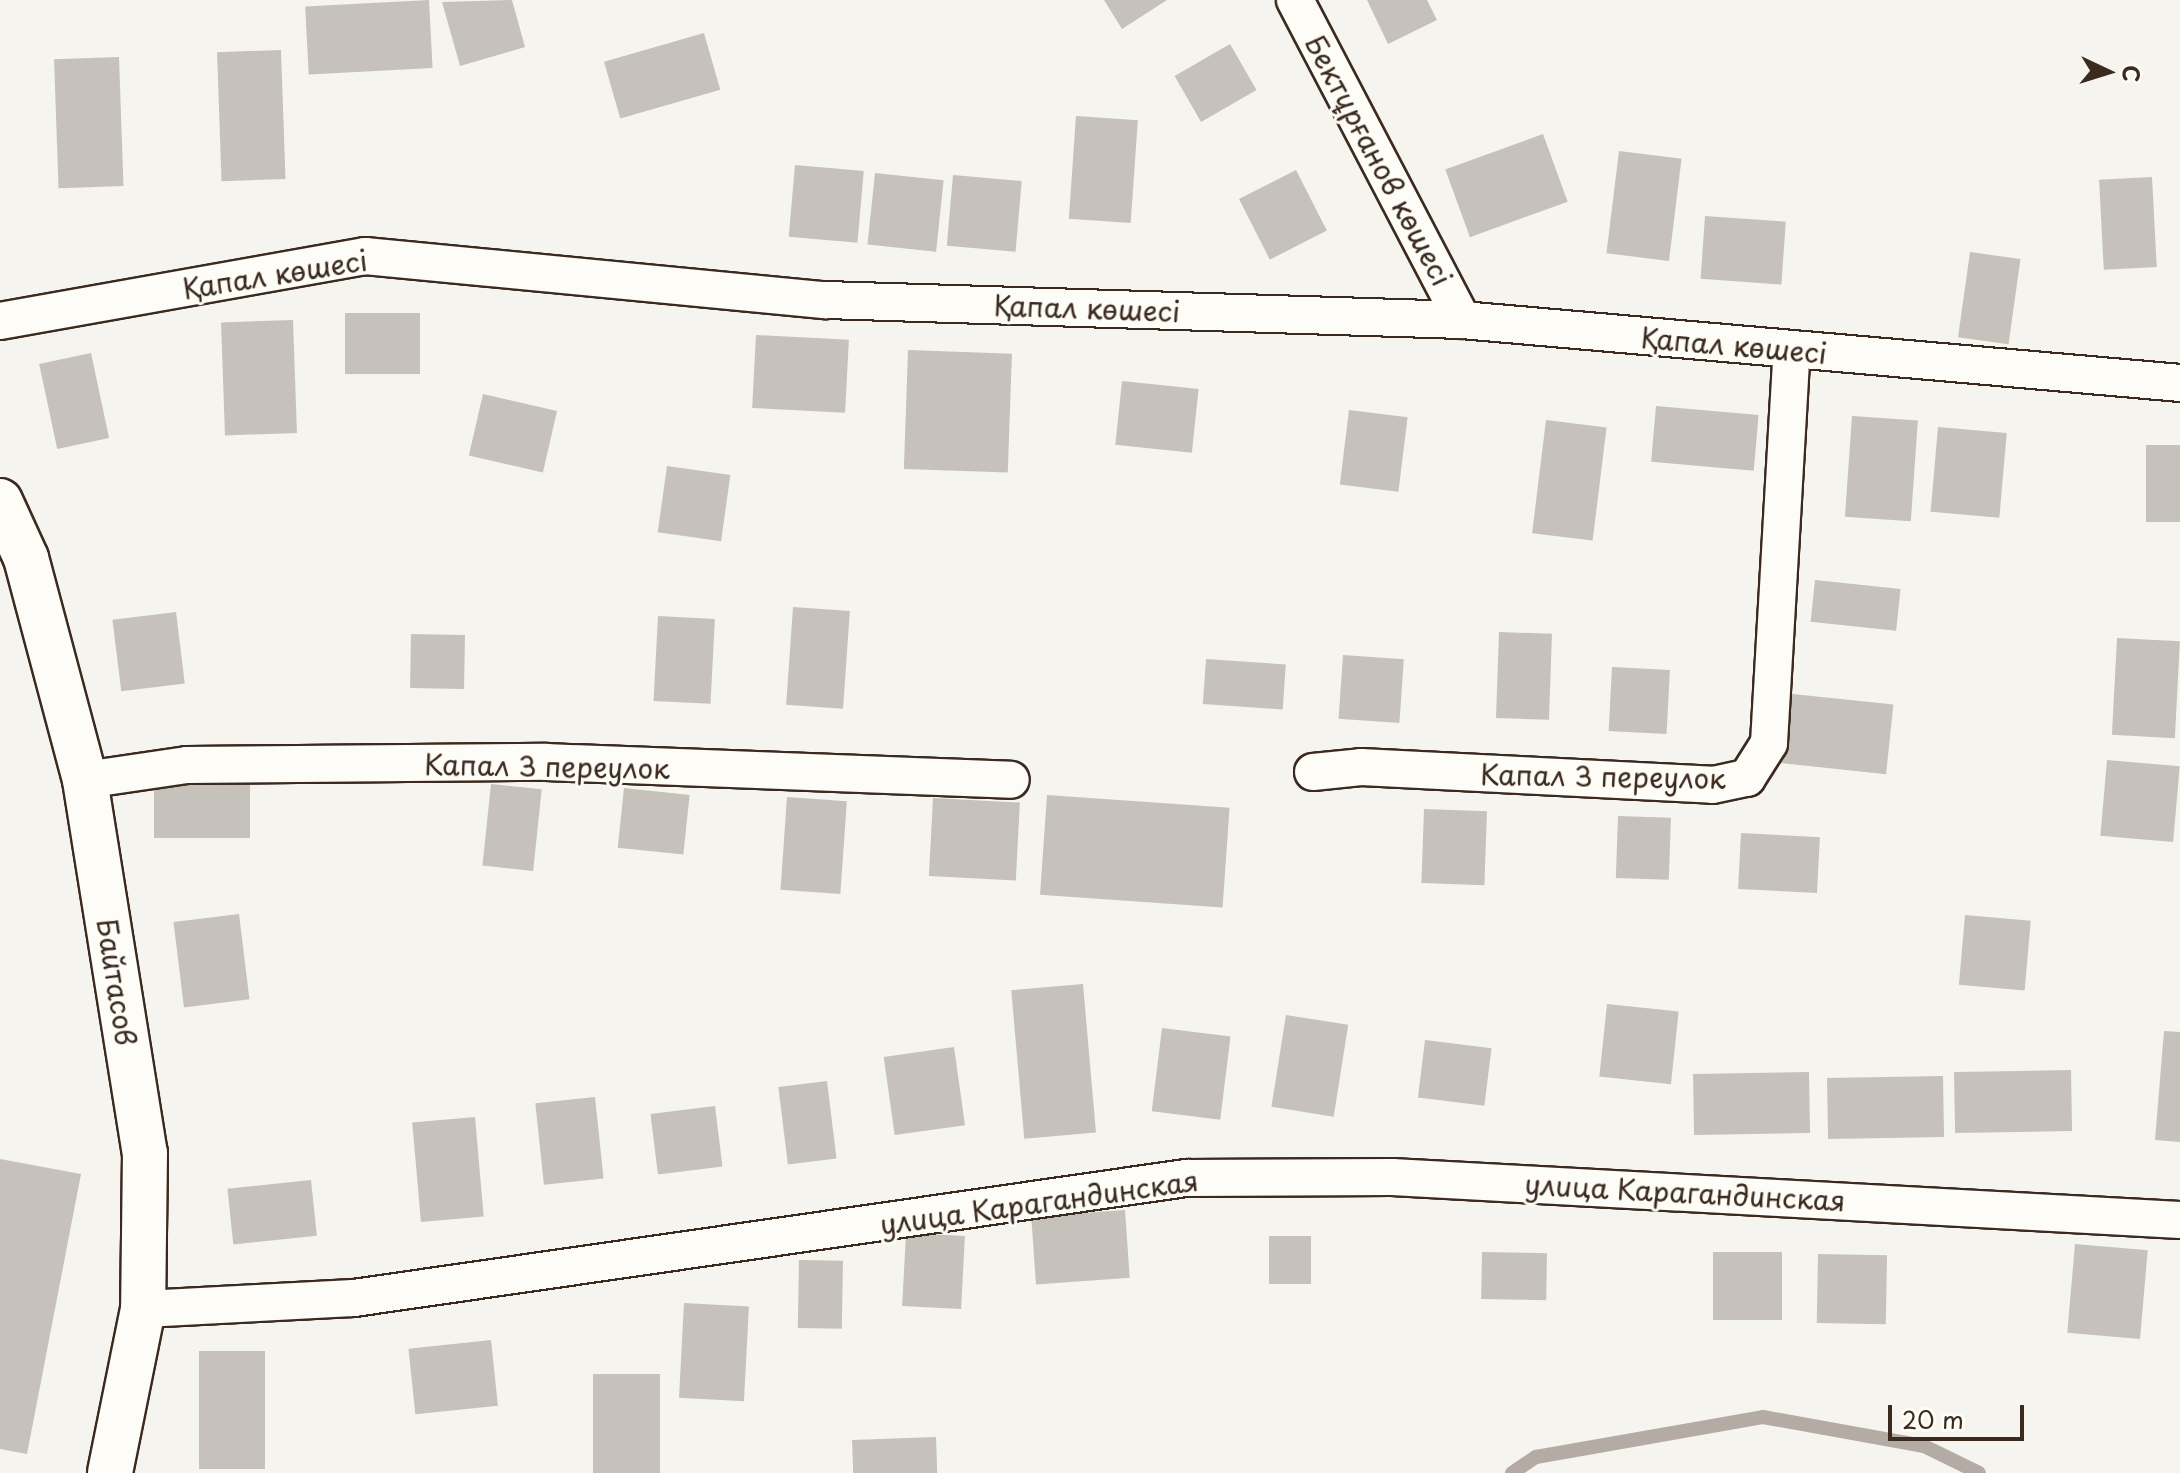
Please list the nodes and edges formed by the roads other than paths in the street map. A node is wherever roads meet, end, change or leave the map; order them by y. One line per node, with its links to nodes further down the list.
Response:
1 (1295, 0): 2 (street, Бектұрғанов көшесі)
2 (1462, 320): 3 (street, Қапал көшесі); 4 (street, Қапал көшесі)
3 (0, 321)
4 (1792, 350): 5 (street, Қапал көшесі); 7 (street, Капал 3 переулок)
5 (2180, 383)
6 (0, 501): 8 (street, Байтасов)
7 (1313, 772)
8 (85, 780): 9 (street, Капал 3 переулок); 11 (street, Байтасов)
9 (1011, 780)
10 (2180, 1220): 11 (street, улица Карагандинская)
11 (143, 1309): 12 (street, Байтасов)
12 (110, 1473)

